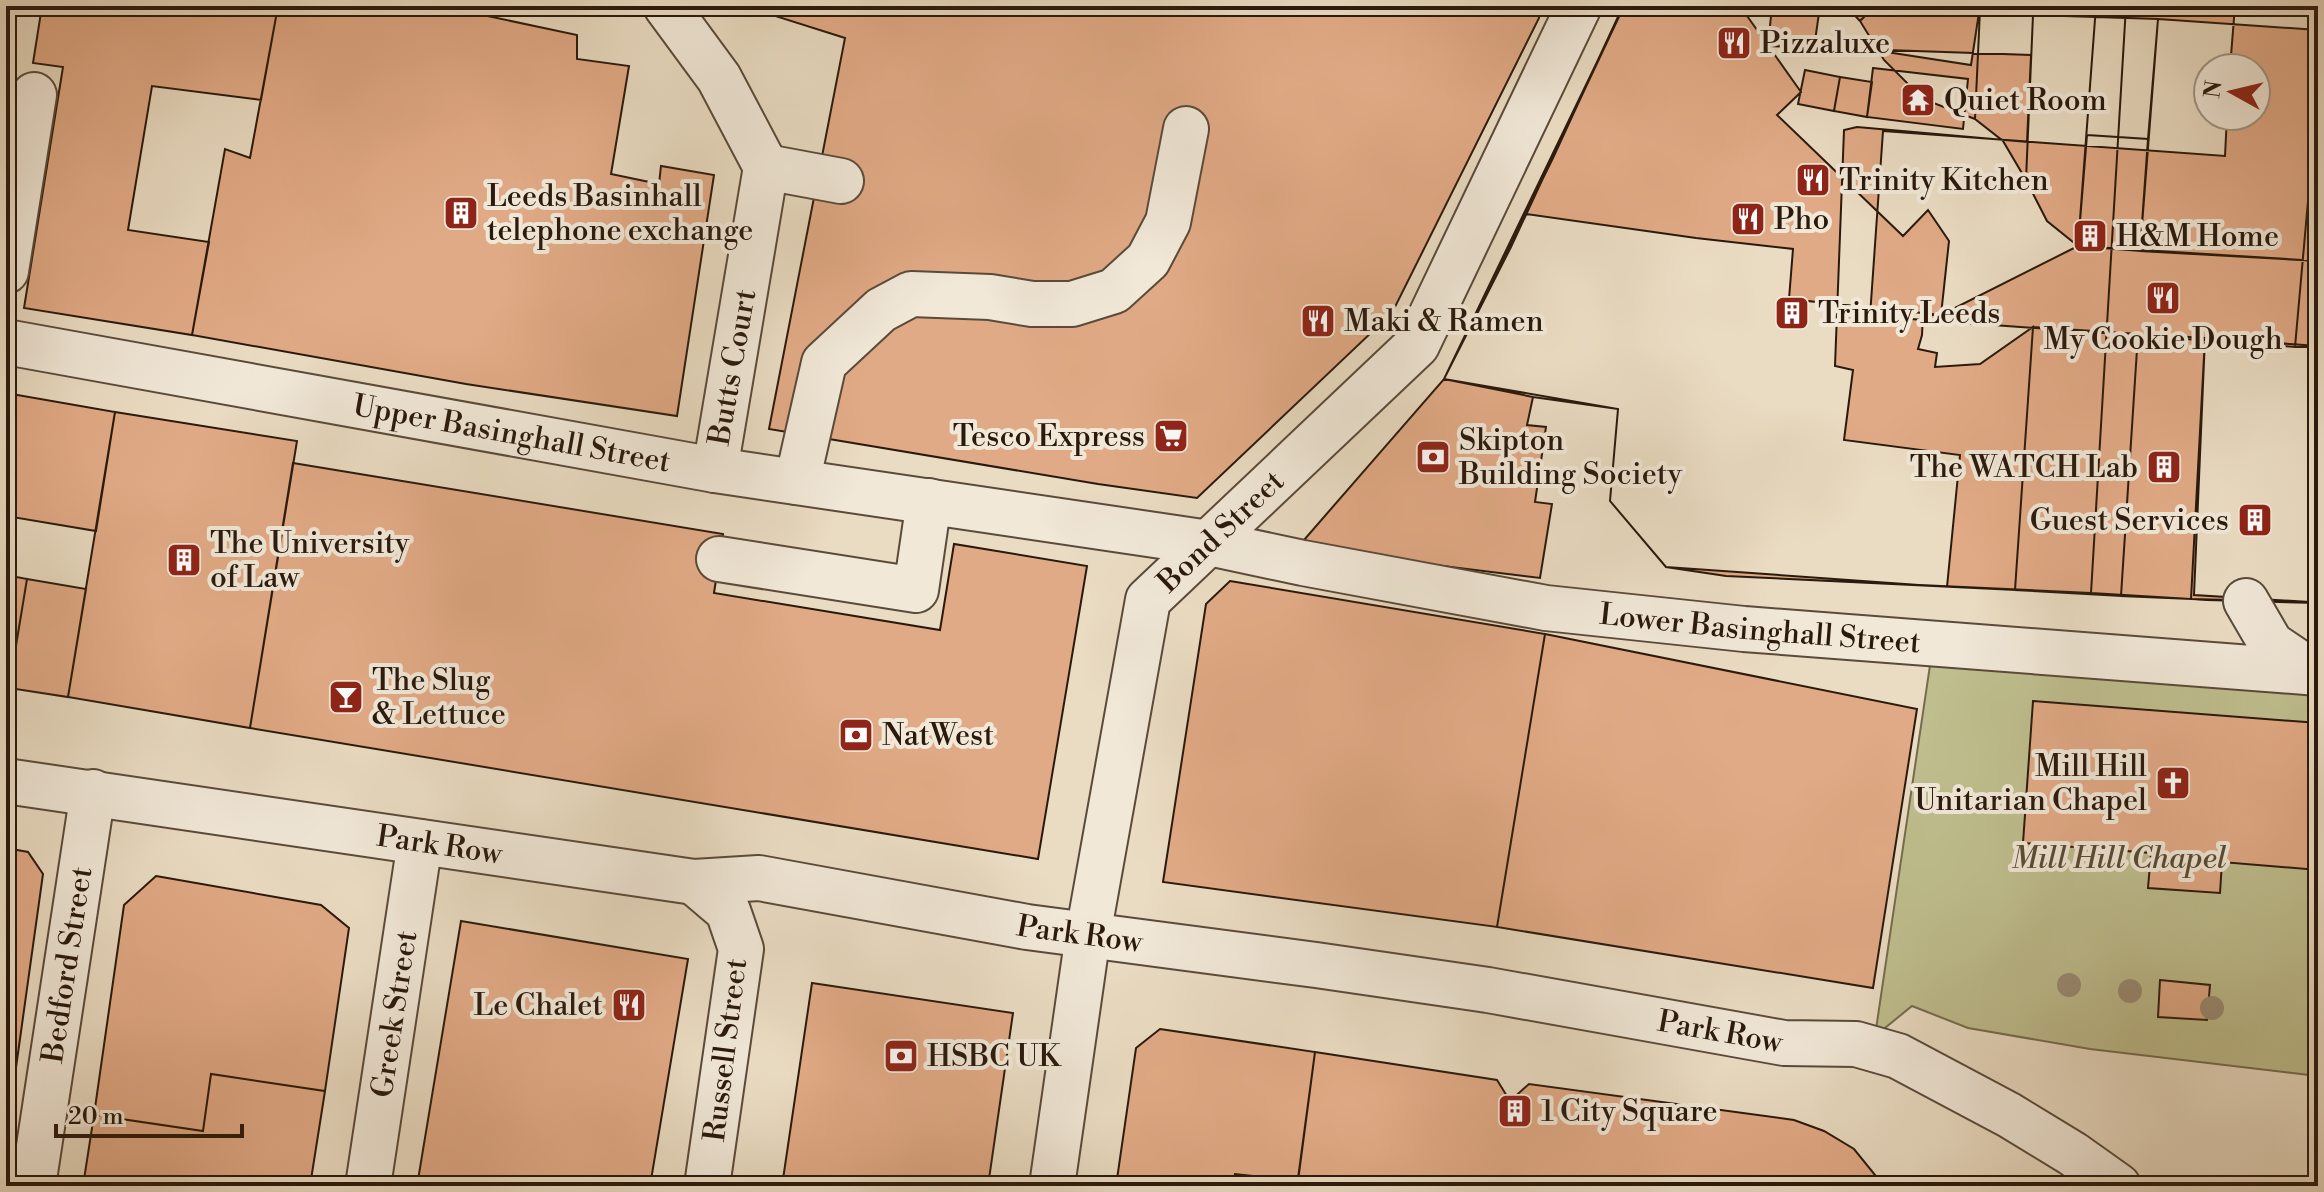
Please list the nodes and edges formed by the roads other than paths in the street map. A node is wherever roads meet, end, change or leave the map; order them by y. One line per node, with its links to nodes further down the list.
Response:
1 (666, 6): 5 (street)
2 (1579, 6): 12 (street, Bond Street)
3 (34, 95): 7 (street)
4 (1186, 129): 10 (street)
5 (766, 167): 6 (street); 9 (street, Butts Court)
6 (841, 181)
7 (6, 271)
8 (6, 342): 9 (street, Upper Basinghall Street)
9 (715, 470): 10 (street, Upper Basinghall Street)
10 (797, 482): 11 (street, Upper Basinghall Street)
11 (929, 501): 12 (street, Upper Basinghall Street); 13 (street)
12 (1209, 543): 15 (street, Lower Basinghall Street); 20 (street, Bond Street)
13 (719, 559)
14 (2246, 601): 15 (street)
15 (2316, 673)
16 (6, 781): 17 (street, Park Row)
17 (93, 792): 18 (street, Park Row); 21 (street, Bedford Street)
18 (420, 842): 19 (street, Park Row); 22 (street, Greek Street)
19 (694, 882): 20 (street, Park Row); 23 (street, Russell Street)
20 (1088, 935): 24 (street, Bond Street); 25 (street, Park Row)
21 (33, 1186)
22 (368, 1186)
23 (707, 1186)
24 (1052, 1186)
25 (2118, 1186)

